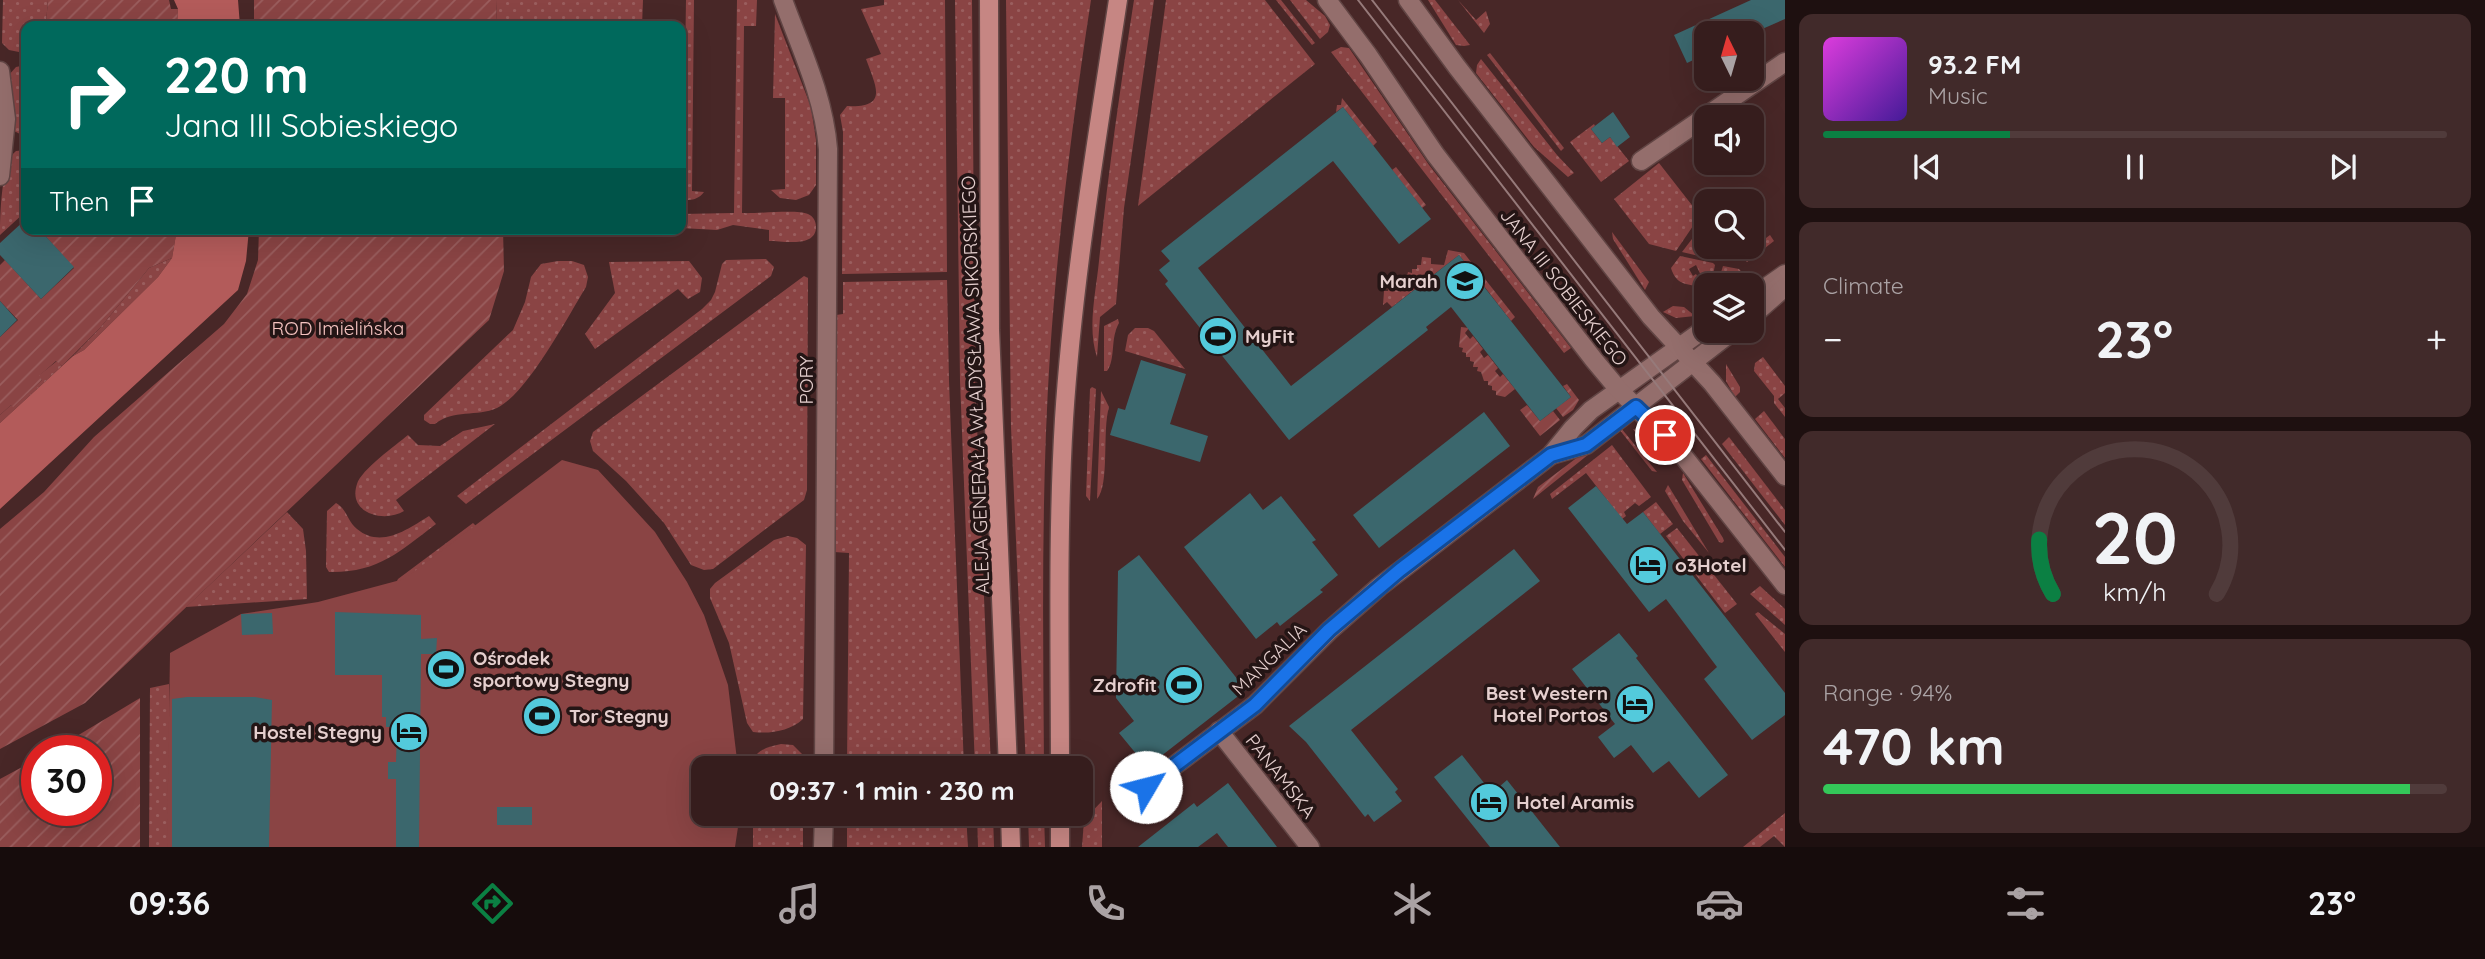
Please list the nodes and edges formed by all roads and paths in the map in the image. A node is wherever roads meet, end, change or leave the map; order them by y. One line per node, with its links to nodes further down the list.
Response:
1 (783, 0): 24 (street, PORY)
2 (989, 0): 25 (main road, ALEJA GENERAŁA WŁADYSŁAWA SIKORSKIEGO)
3 (1118, 0): 26 (main road)
4 (1328, 0): 18 (street, JANA III SOBIESKIEGO)
5 (1408, 0): 16 (street)
6 (1785, 62): 8 (street)
7 (0, 71): 9 (street)
8 (1641, 161)
9 (0, 176)
10 (1785, 274): 12 (street)
11 (1785, 287): 13 (street)
12 (1764, 289)
13 (1764, 305)
14 (1694, 337): 16 (street, MANGALIA)
15 (1718, 343): 17 (street, MANGALIA)
16 (1678, 348): 17 (street); 18 (street, MANGALIA)
17 (1693, 363): 19 (street, MANGALIA); 21 (street)
18 (1619, 390): 19 (street, JANA III SOBIESKIEGO); 20 (street, MANGALIA)
19 (1636, 407): 20 (street, MANGALIA); 22 (street, JANA III SOBIESKIEGO)
20 (1551, 455): 23 (street, MANGALIA)
21 (1785, 476)
22 (1785, 585)
23 (1219, 731): 27 (street, MANGALIA); 34 (street, PANAMSKA)
24 (824, 756)
25 (1008, 756)
26 (1060, 756)
27 (1146, 787)
28 (824, 826): 31 (street)
29 (1010, 826): 32 (main road)
30 (1060, 826): 33 (main road)
31 (823, 847)
32 (1011, 847)
33 (1060, 847)
34 (1310, 847)

